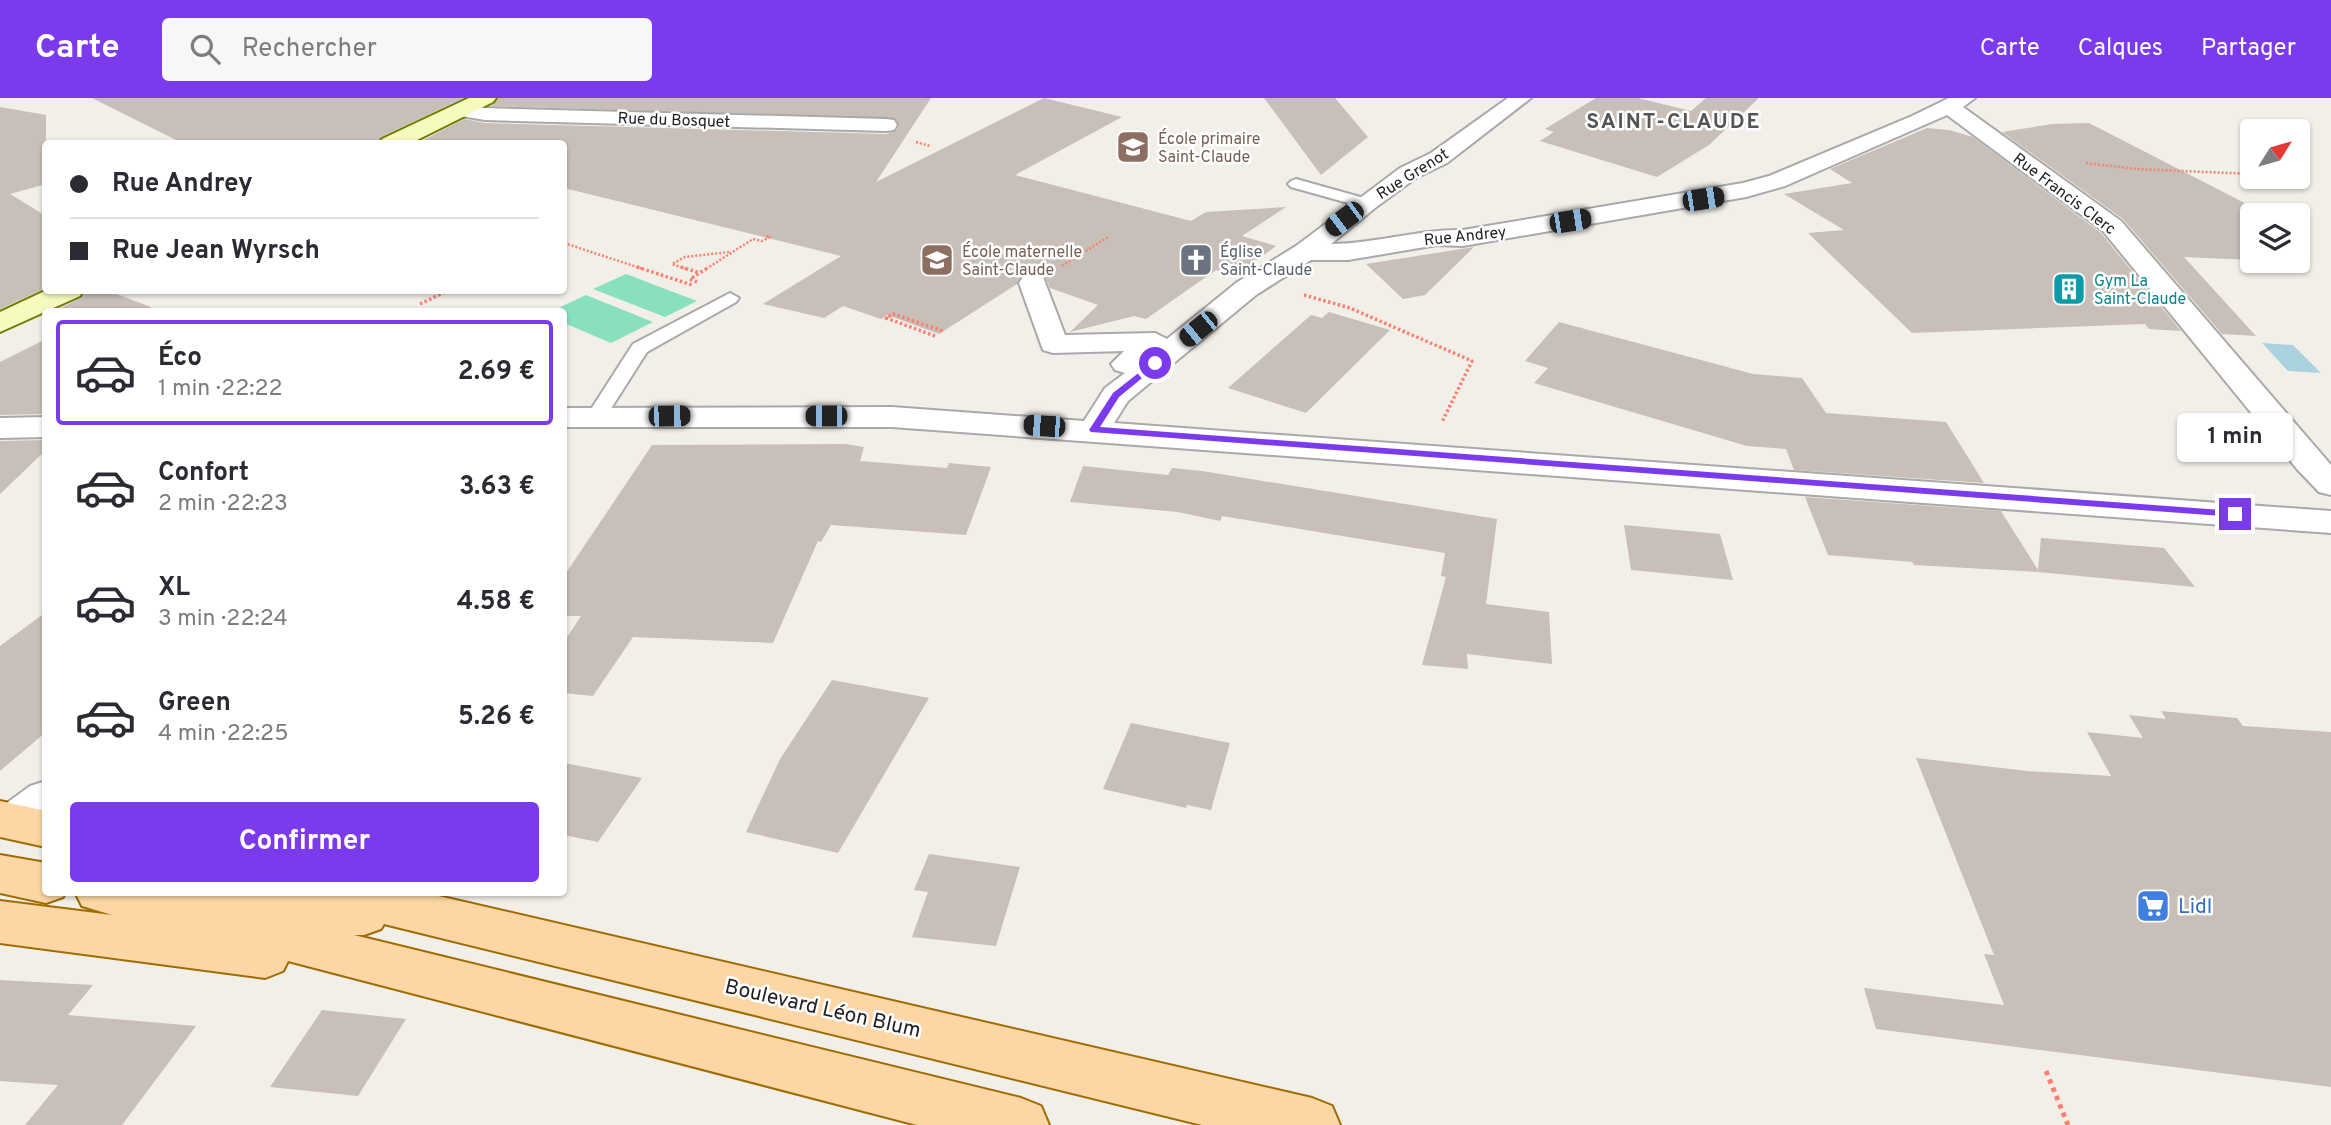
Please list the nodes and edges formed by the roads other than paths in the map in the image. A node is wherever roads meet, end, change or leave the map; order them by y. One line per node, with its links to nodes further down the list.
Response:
1 (486, 98): 4 (main road)
2 (1521, 98): 8 (street, Rue Grenot)
3 (1957, 102): 9 (street, Rue Andrey); 20 (street, Rue Francis Clerc)
4 (461, 111): 5 (street, Rue du Bosquet); 6 (main road)
5 (886, 125)
6 (399, 140)
7 (1296, 184): 8 (lane)
8 (1366, 203): 9 (street, Rue Grenot)
9 (1305, 252): 19 (street)
10 (1033, 283): 14 (street)
11 (62, 294): 13 (main road)
12 (723, 296): 15 (lane)
13 (0, 323)
14 (1093, 388)
15 (596, 417): 16 (street); 19 (street)
16 (567, 418)
17 (0, 428): 18 (street)
18 (42, 428)
19 (1094, 430): 21 (street)
20 (2331, 485)
21 (2331, 522)
22 (0, 874): 23 (main road)
23 (42, 882)
24 (115, 896): 29 (main road)
25 (140, 896): 28 (main road)
26 (351, 896): 28 (main road, Boulevard Léon Blum)
27 (0, 922): 29 (main road)
28 (469, 923): 31 (main road, Boulevard Léon Blum)
29 (434, 978): 30 (main road)
30 (1021, 1125)
31 (1312, 1125)

